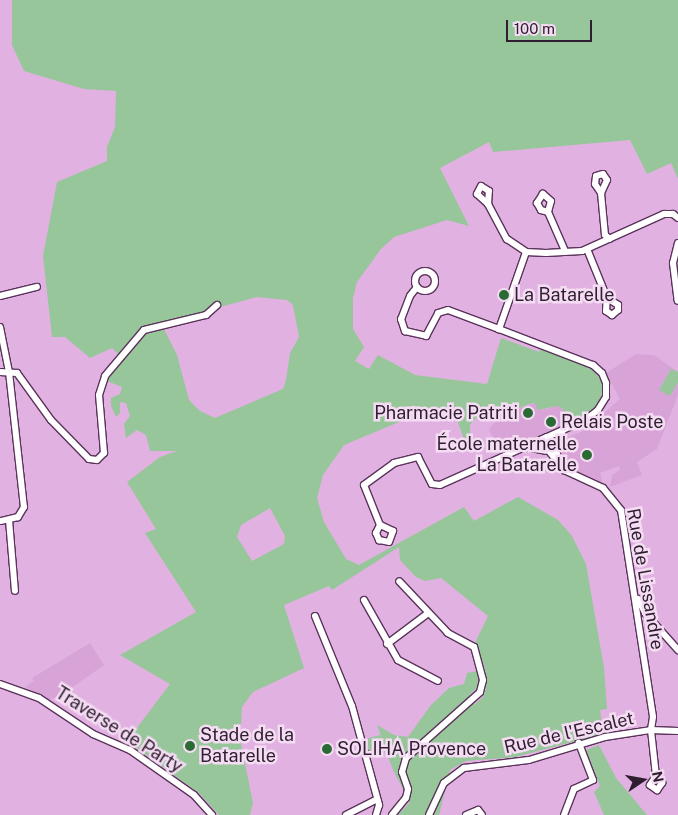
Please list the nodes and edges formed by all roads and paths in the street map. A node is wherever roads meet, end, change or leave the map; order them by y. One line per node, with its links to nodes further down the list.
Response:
1 (601, 193): 5 (street)
2 (488, 204): 9 (street)
3 (548, 212): 8 (street)
4 (678, 218): 5 (street)
5 (610, 240): 7 (street)
6 (678, 243): 10 (street)
7 (586, 249): 8 (street); 14 (street)
8 (565, 251): 9 (street)
9 (526, 252): 18 (street)
10 (676, 281): 15 (street)
11 (37, 287): 13 (street)
12 (417, 287): 18 (street)
13 (0, 296)
14 (607, 298)
15 (678, 301)
16 (217, 305): 20 (street)
17 (0, 327): 20 (street)
18 (499, 329): 21 (street)
19 (0, 372): 20 (street)
20 (9, 372): 28 (street)
21 (563, 430): 22 (street); 23 (street)
22 (548, 437): 23 (street); 24 (street); 26 (street)
23 (558, 441): 25 (street)
24 (526, 447): 26 (street); 30 (street)
25 (556, 449): 26 (street); 27 (street)
26 (547, 452): 27 (street, Rue de Lissandre)
27 (559, 464): 33 (street, Rue de Lissandre)
28 (9, 520): 29 (street); 32 (street)
29 (0, 521)
30 (380, 525)
31 (399, 581): 35 (street)
32 (15, 591)
33 (636, 596): 38 (street); 41 (street, Rue de Lissandre)
34 (364, 600): 37 (street)
35 (428, 614): 37 (street); 49 (street)
36 (314, 616): 45 (street)
37 (387, 644): 39 (street)
38 (678, 650)
39 (438, 681)
40 (0, 684): 46 (street, Traverse de Party)
41 (650, 730): 42 (street, Rue de l'Escalet); 43 (street, Rue de l'Escalet); 44 (street, Rue de Lissandre)
42 (678, 731)
43 (579, 743): 50 (street, Rue de l'Escalet); 53 (street)
44 (656, 776)
45 (377, 799): 47 (street); 48 (street)
46 (212, 815)
47 (346, 815)
48 (376, 815)
49 (392, 815)
50 (429, 815)
51 (466, 815): 52 (street)
52 (482, 815)
53 (564, 815)

